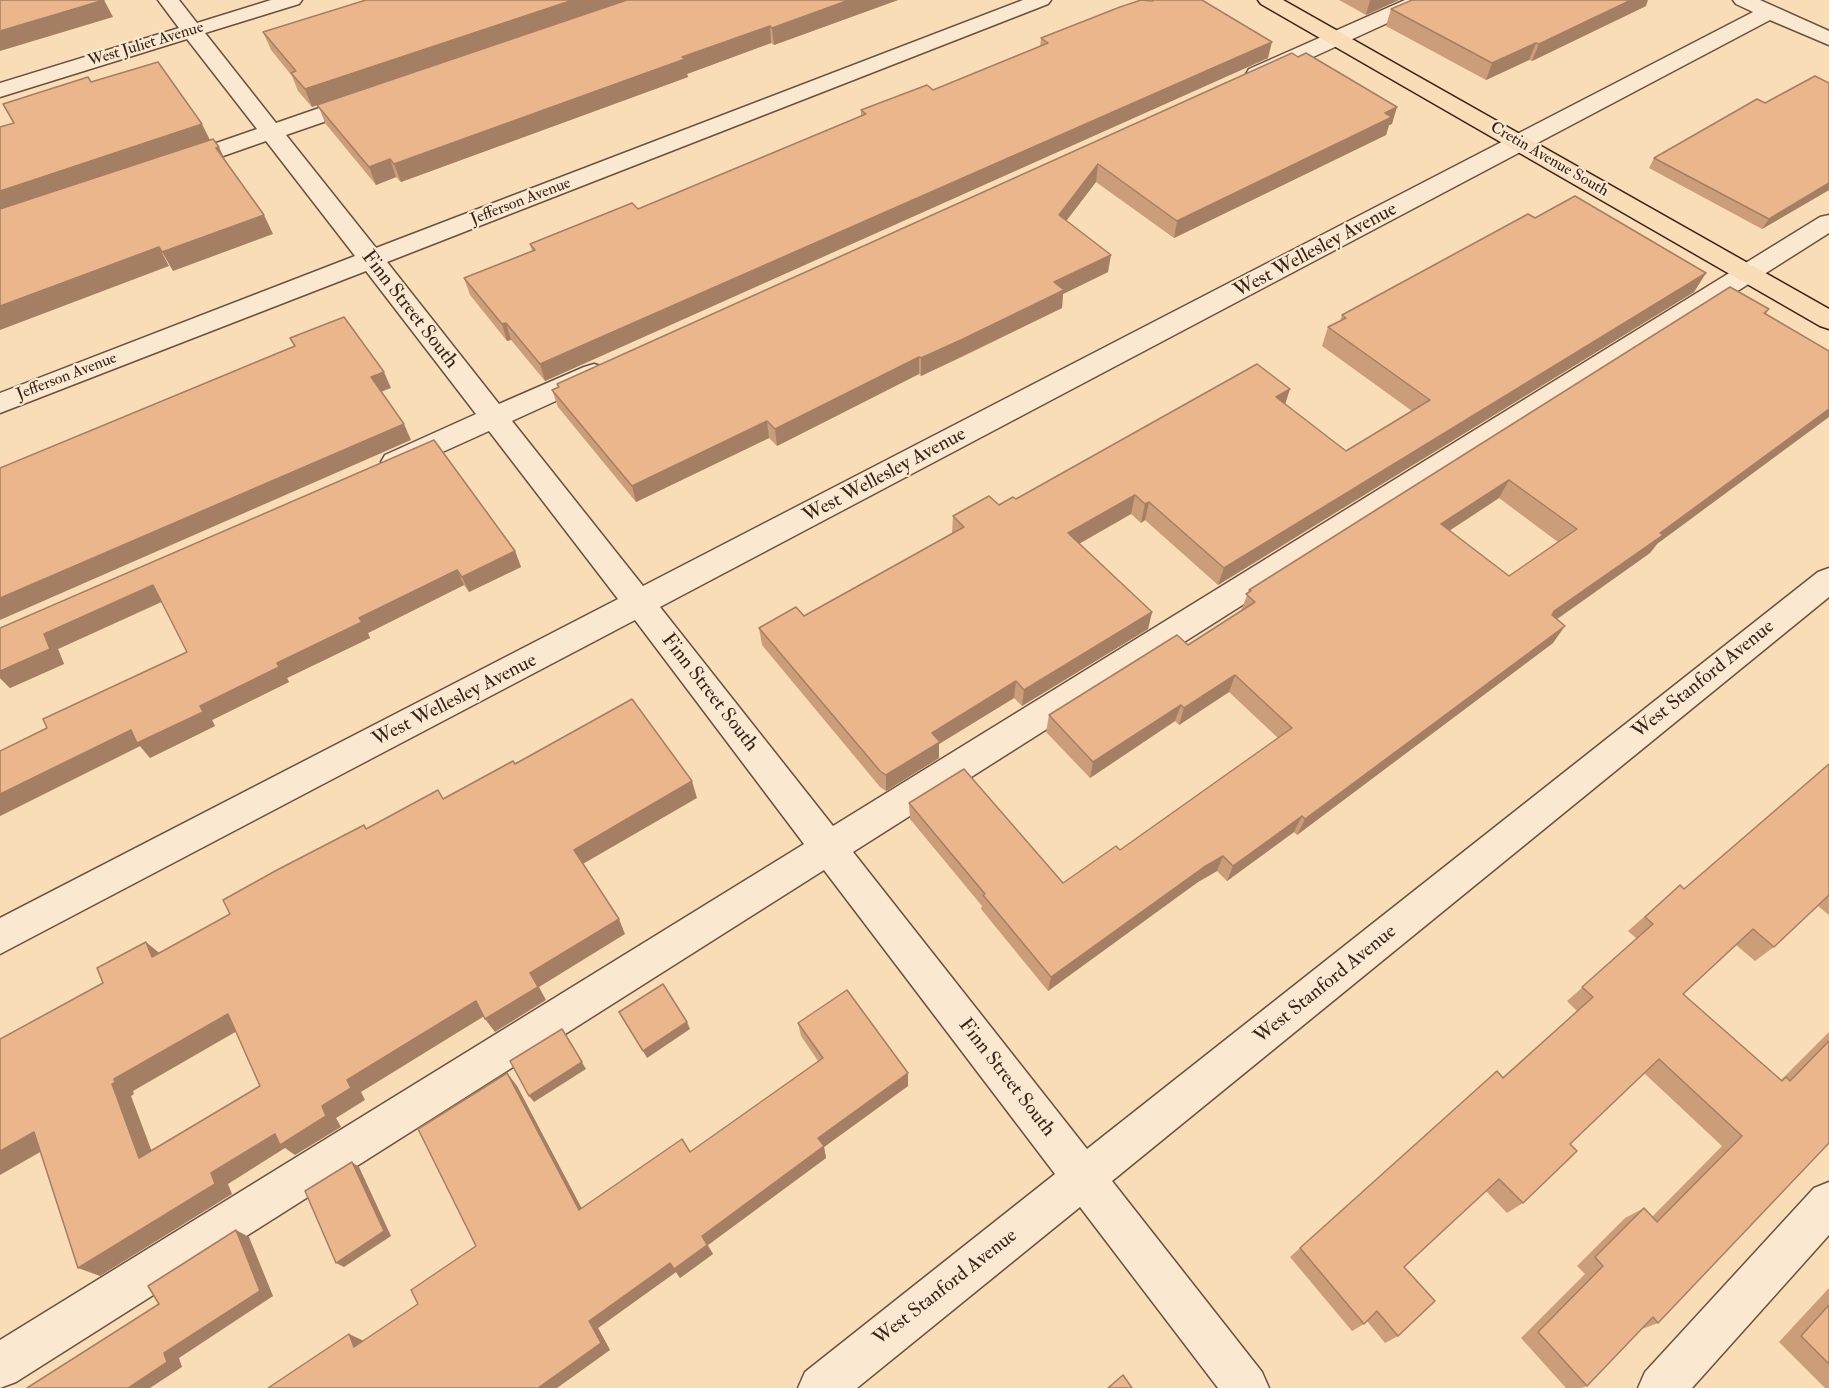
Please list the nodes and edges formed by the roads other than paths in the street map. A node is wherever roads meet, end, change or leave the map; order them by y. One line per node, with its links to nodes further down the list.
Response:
1 (168, 0): 8 (street, Finn Street South)
2 (292, 0): 8 (street, West Juliet Avenue)
3 (1041, 0): 18 (street, Jefferson Avenue)
4 (1268, 0): 9 (main road, Cretin Avenue South)
5 (1422, 0): 9 (street)
6 (1743, 0): 7 (street)
7 (1769, 12): 10 (street); 15 (street, West Wellesley Avenue)
8 (193, 31): 12 (street, West Juliet Avenue); 14 (street, Finn Street South)
9 (1335, 38): 11 (street); 15 (main road, Cretin Avenue South)
10 (1829, 39)
11 (1232, 85)
12 (0, 90)
13 (384, 93): 14 (street)
14 (271, 132): 16 (street); 18 (street, Finn Street South)
15 (1521, 144): 19 (main road, Cretin Avenue South); 26 (street, West Wellesley Avenue)
16 (158, 170)
17 (1829, 222): 19 (street)
18 (371, 260): 22 (street, Jefferson Avenue); 23 (street, Finn Street South)
19 (1746, 273): 20 (main road, Cretin Avenue South); 27 (street)
20 (1829, 320)
21 (611, 365): 23 (street)
22 (0, 403)
23 (493, 418): 24 (street); 26 (street, Finn Street South)
24 (371, 472)
25 (1829, 580): 29 (street, West Stanford Avenue)
26 (640, 604): 27 (street, Finn Street South); 28 (street, West Wellesley Avenue)
27 (826, 847): 29 (street, Finn Street South); 31 (street)
28 (0, 937)
29 (1084, 1179): 32 (street, West Stanford Avenue); 33 (street, Finn Street South)
30 (1829, 1203): 34 (street)
31 (0, 1366)
32 (821, 1388)
33 (1246, 1388)
34 (1661, 1388)

